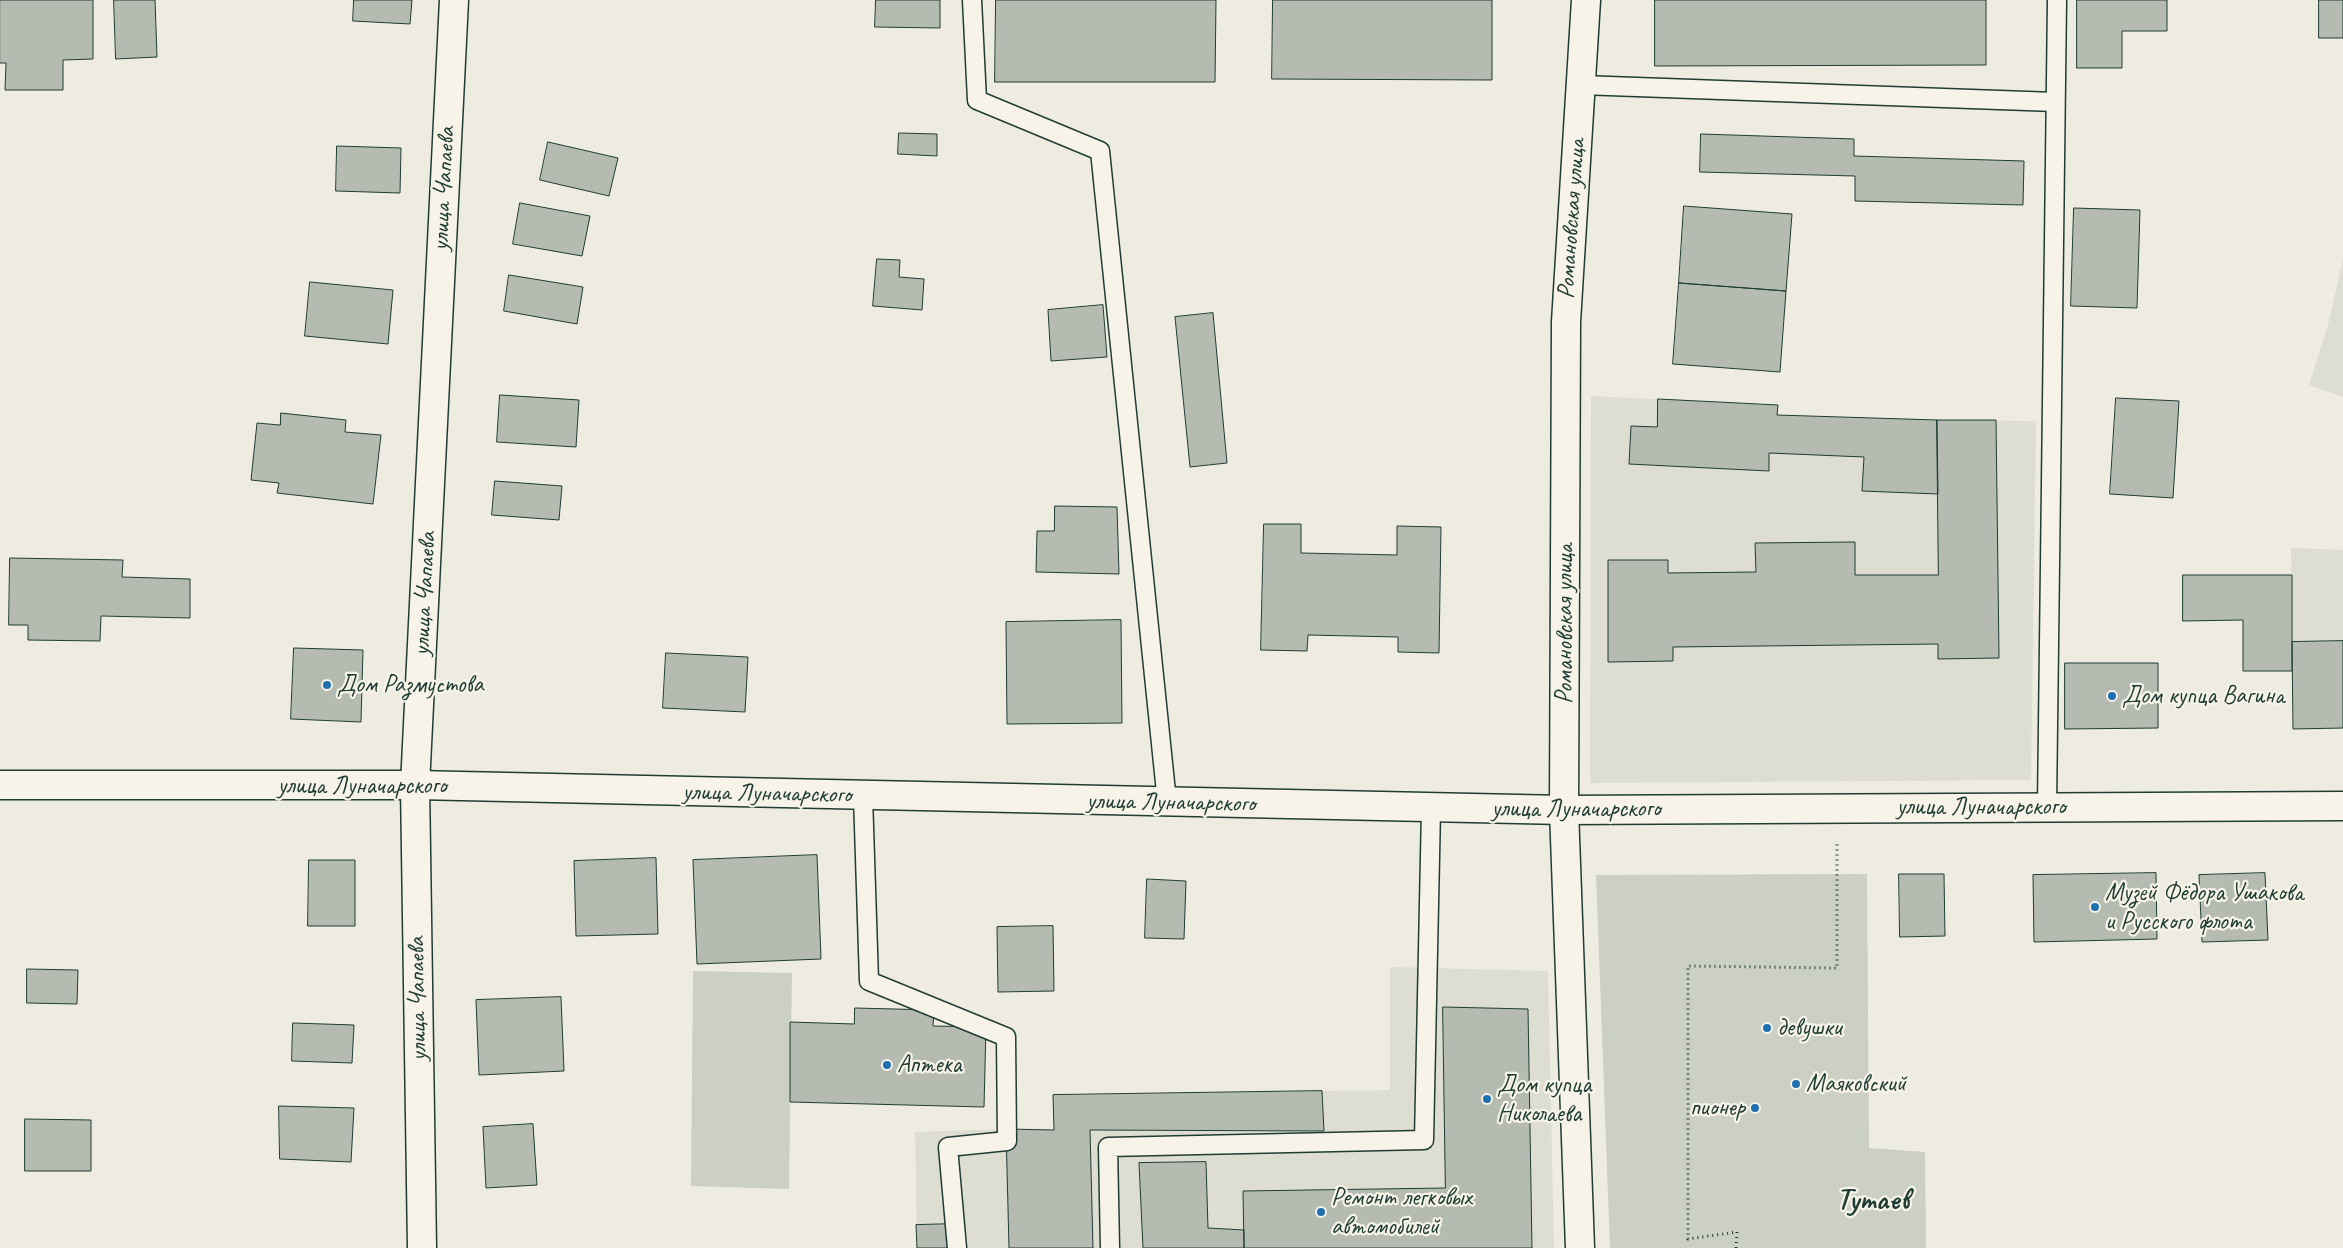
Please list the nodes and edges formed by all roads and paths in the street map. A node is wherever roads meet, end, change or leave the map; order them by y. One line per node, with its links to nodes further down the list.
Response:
1 (454, 0): 8 (street, улица Чапаева)
2 (972, 0): 10 (lane)
3 (1586, 0): 5 (street, Романовская улица)
4 (2056, 0): 6 (lane)
5 (1580, 85): 6 (lane); 15 (street, Романовская улица)
6 (2055, 102): 11 (lane)
7 (0, 785): 8 (street, улица Луначарского)
8 (415, 785): 9 (street, улица Луначарского); 16 (street, улица Чапаева)
9 (863, 796): 10 (street, улица Луначарского); 17 (lane)
10 (1167, 802): 14 (street, улица Луначарского)
11 (2047, 806): 12 (street, улица Луначарского); 13 (street, улица Луначарского)
12 (2343, 806)
13 (1837, 808): 15 (street, улица Луначарского); 20 (path)
14 (1431, 809): 15 (street, улица Луначарского); 18 (lane)
15 (1564, 810): 19 (street, Романовская улица)
16 (422, 1248)
17 (957, 1248)
18 (1110, 1248)
19 (1580, 1248)
20 (1736, 1248)

